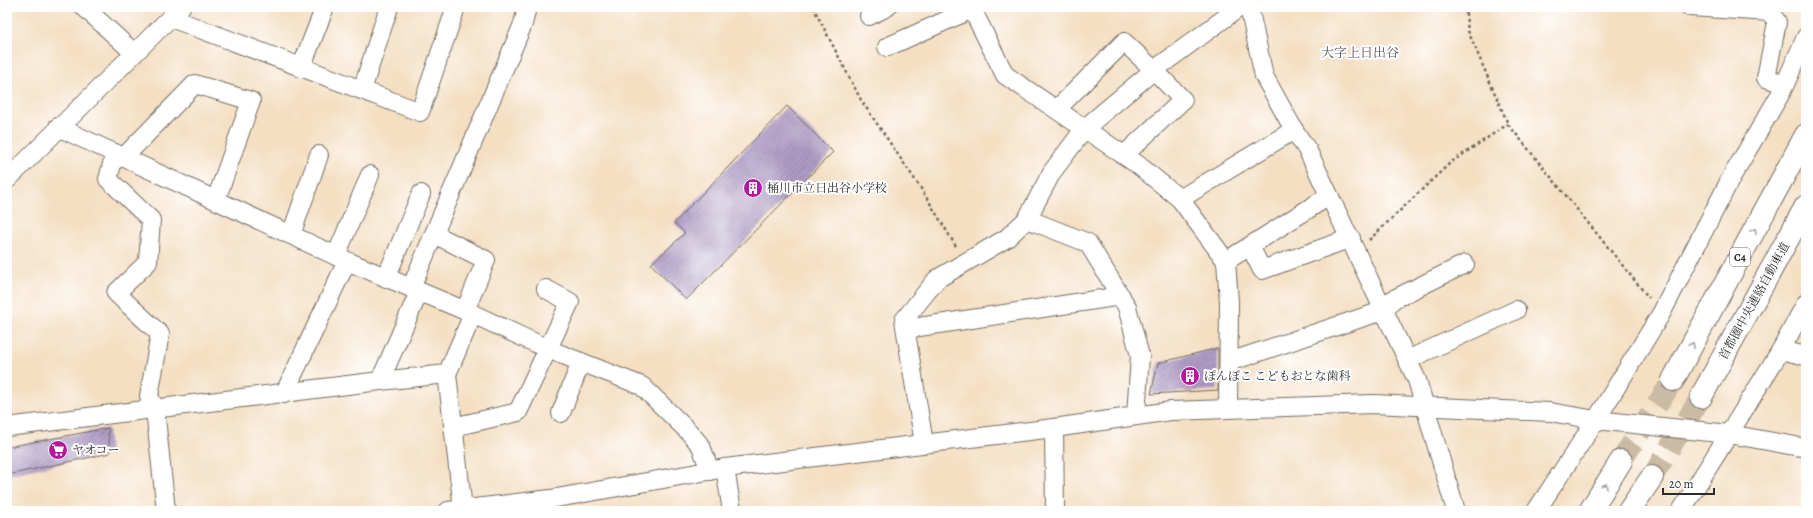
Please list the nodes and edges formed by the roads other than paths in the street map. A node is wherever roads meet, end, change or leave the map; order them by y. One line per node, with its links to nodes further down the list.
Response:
1 (84, 7): 15 (street)
2 (325, 7): 16 (street)
3 (389, 7): 19 (street)
4 (456, 7): 19 (street)
5 (527, 7): 36 (street)
6 (886, 7): 12 (street)
7 (1240, 7): 17 (street)
8 (1249, 7): 23 (street)
9 (1690, 7): 18 (street)
10 (971, 8): 14 (street); 20 (street)
11 (176, 13): 15 (street); 16 (street)
12 (869, 16)
13 (1806, 37): 18 (street)
14 (887, 47)
15 (134, 53): 21 (street)
16 (302, 68): 19 (street)
17 (1154, 70): 20 (street); 22 (street); 26 (street)
18 (1785, 84): 68 (street)
19 (362, 90)
20 (1057, 109): 22 (street)
21 (58, 127): 27 (street); 29 (street)
22 (1085, 128): 26 (street); 35 (street)
23 (1294, 130): 31 (street); 32 (street)
24 (1806, 135): 59 (highway, C4, one-way to 24)
25 (319, 155): 37 (street)
26 (1124, 155): 32 (street)
27 (119, 156): 33 (street); 33 (street); 64 (street)
28 (370, 175): 40 (street)
29 (7, 180)
30 (422, 194): 43 (street)
31 (1329, 196): 38 (street); 39 (street)
32 (1180, 199): 41 (street)
33 (216, 200): 37 (street)
34 (1806, 206): 62 (highway, 首都圏中央連絡自動車道)
35 (1027, 219): 46 (street); 51 (street)
36 (434, 234): 45 (street); 50 (street)
37 (291, 235): 40 (street)
38 (1354, 245): 39 (street); 48 (street)
39 (1250, 246): 41 (street)
40 (342, 259): 43 (street); 61 (street)
41 (1226, 261): 57 (street)
42 (1465, 264): 48 (street)
43 (386, 278): 45 (street)
44 (546, 289): 52 (street)
45 (415, 290): 50 (street); 60 (street)
46 (1121, 296): 51 (street); 67 (street)
47 (1806, 303): 53 (street)
48 (1385, 310): 55 (street); 57 (street)
49 (1516, 310): 55 (street)
50 (469, 313): 52 (street); 58 (street)
51 (906, 329): 73 (street)
52 (548, 349): 56 (street); 70 (street)
53 (1781, 350): 54 (street); 72 (street)
54 (1806, 356)
55 (1407, 360): 63 (street)
56 (581, 362): 66 (street); 76 (street)
57 (1229, 362): 65 (street)
58 (447, 374): 60 (street); 70 (street)
59 (1673, 380)
60 (380, 381): 61 (street)
61 (284, 394): 64 (street)
62 (1701, 397)
63 (1426, 406): 65 (street); 68 (street); 83 (street)
64 (155, 409): 69 (street); 80 (street)
65 (1228, 409): 67 (street)
66 (561, 413)
67 (1136, 415): 71 (street)
68 (1596, 420): 72 (street); 84 (street)
69 (7, 426)
70 (453, 427): 79 (street)
71 (1054, 428): 73 (street); 82 (street)
72 (1729, 434): 74 (street); 87 (street)
73 (924, 444): 76 (street)
74 (1806, 448)
75 (1621, 461): 85 (highway, one-way to 75)
76 (718, 469): 78 (street); 81 (street)
77 (1652, 476): 86 (highway)
78 (552, 505): 79 (street)
79 (455, 510)
80 (166, 511)
81 (732, 511)
82 (1055, 511)
83 (1456, 511)
84 (1536, 511)
85 (1590, 511)
86 (1629, 511)
87 (1682, 511)

